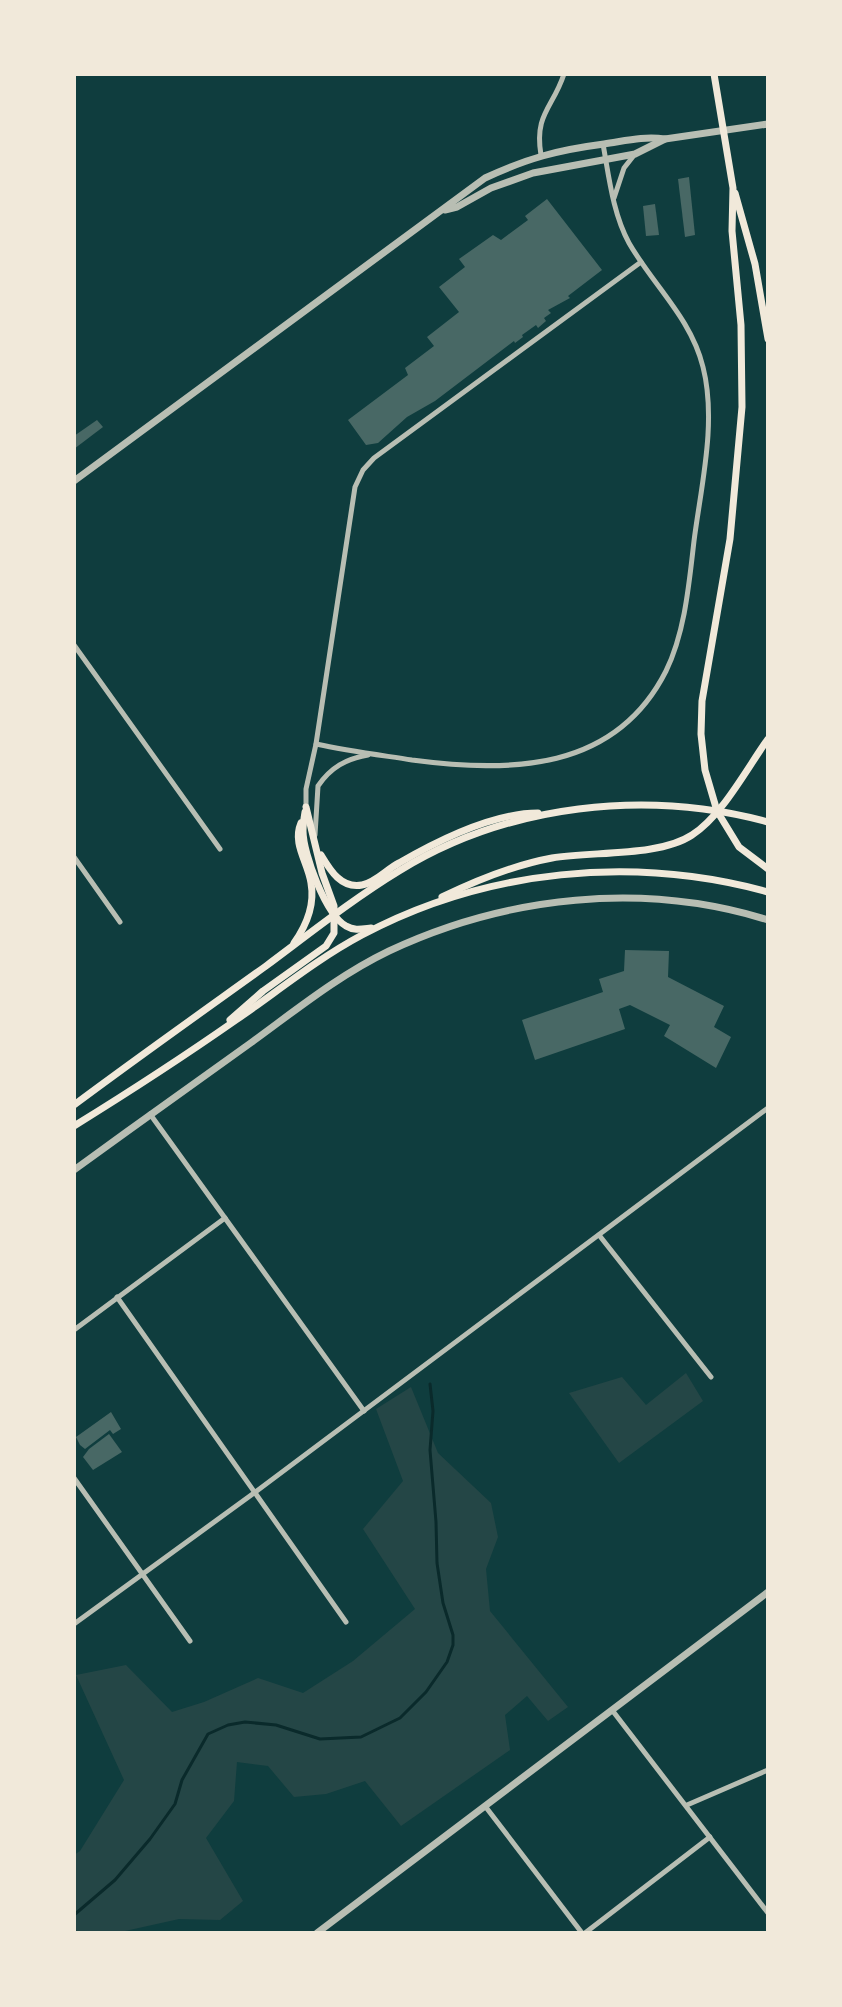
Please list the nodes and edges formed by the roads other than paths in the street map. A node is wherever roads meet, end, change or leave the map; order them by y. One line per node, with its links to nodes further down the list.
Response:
1 (564, 74): 8 (street)
2 (714, 74): 4 (main road)
3 (768, 124): 4 (street)
4 (724, 131): 5 (street); 10 (main road)
5 (665, 139): 6 (street); 7 (street)
6 (603, 144): 8 (street); 9 (street)
7 (635, 154): 9 (street); 11 (street)
8 (541, 155): 12 (street)
9 (606, 159): 11 (street); 12 (street)
10 (733, 188): 14 (main road); 21 (main road)
11 (614, 199): 13 (street)
12 (443, 211): 15 (street)
13 (641, 262): 18 (street); 19 (street)
14 (768, 339)
15 (74, 481)
16 (74, 645): 25 (street)
17 (768, 739): 21 (main road)
18 (316, 744): 19 (street); 20 (street)
19 (371, 754): 24 (street)
20 (305, 810): 24 (main road); 30 (main road); 34 (main road)
21 (717, 811): 22 (main road); 23 (main road); 27 (main road); 29 (main road)
22 (552, 813): 24 (main road); 30 (main road)
23 (768, 822)
24 (314, 842): 30 (main road)
25 (220, 849)
26 (74, 857): 32 (street)
27 (768, 869)
28 (768, 892): 29 (main road)
29 (408, 914): 33 (main road)
30 (335, 916): 33 (main road); 34 (main road); 35 (main road)
31 (768, 920): 38 (street)
32 (120, 922)
33 (377, 928): 35 (main road)
34 (289, 949): 36 (main road)
35 (201, 1045): 39 (main road)
36 (74, 1105)
37 (768, 1108): 42 (street)
38 (150, 1114): 40 (street); 41 (street)
39 (74, 1126)
40 (74, 1170)
41 (225, 1218): 43 (street); 46 (street)
42 (599, 1235): 45 (street); 46 (street)
43 (117, 1297): 44 (street); 48 (street)
44 (74, 1330)
45 (711, 1377)
46 (364, 1411): 48 (street)
47 (74, 1478): 49 (street)
48 (254, 1493): 49 (street); 51 (street)
49 (142, 1574): 52 (street); 53 (street)
50 (768, 1592): 54 (street)
51 (346, 1622)
52 (74, 1624)
53 (190, 1641)
54 (612, 1710): 56 (street); 57 (street)
55 (768, 1770): 56 (street)
56 (687, 1805): 58 (street)
57 (485, 1806): 60 (street); 61 (street)
58 (710, 1837): 59 (street); 61 (street)
59 (768, 1913)
60 (317, 1933)
61 (583, 1933)

